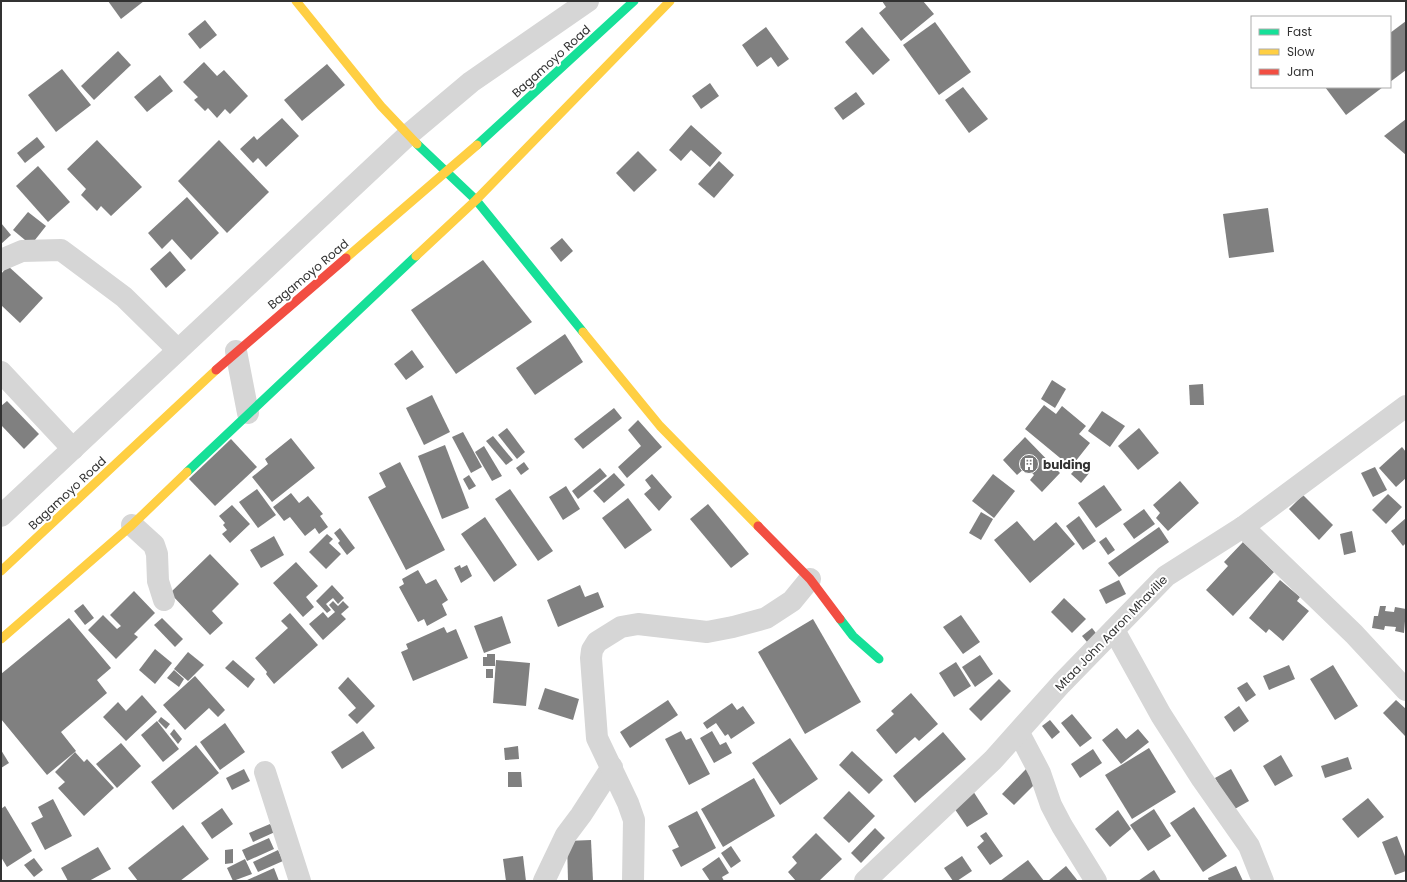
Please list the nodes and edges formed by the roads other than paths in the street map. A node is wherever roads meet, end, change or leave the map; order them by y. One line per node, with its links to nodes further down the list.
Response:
1 (296, 1): 5 (main road)
2 (588, 1): 5 (street)
3 (634, 1): 6 (main road, Bagamoyo Road)
4 (670, 1): 7 (main road)
5 (408, 135): 6 (main road); 9 (street)
6 (448, 171): 7 (main road); 10 (main road, Bagamoyo Road)
7 (476, 200): 13 (main road); 19 (main road)
8 (1, 260): 9 (street)
9 (178, 350): 14 (street)
10 (236, 351): 13 (street); 18 (main road, Bagamoyo Road)
11 (1, 372): 14 (street)
12 (1406, 406): 17 (street, Mtaa John Aaron Mhaville)
13 (248, 413): 16 (main road)
14 (73, 449): 15 (street)
15 (1, 516)
16 (132, 525): 20 (street); 22 (main road)
17 (1243, 527): 21 (street, Mtaa John Aaron Mhaville); 24 (street)
18 (1, 571)
19 (810, 579): 23 (main road); 26 (street)
20 (164, 600)
21 (1114, 630): 25 (street, Mtaa John Aaron Mhaville); 33 (street)
22 (1, 639)
23 (880, 659)
24 (1406, 690)
25 (1018, 733): 31 (street, Mtaa John Aaron Mhaville); 32 (street)
26 (612, 768): 29 (street); 30 (street)
27 (265, 772): 28 (street)
28 (300, 881)
29 (544, 881)
30 (633, 881)
31 (865, 881)
32 (1096, 881)
33 (1263, 881)

